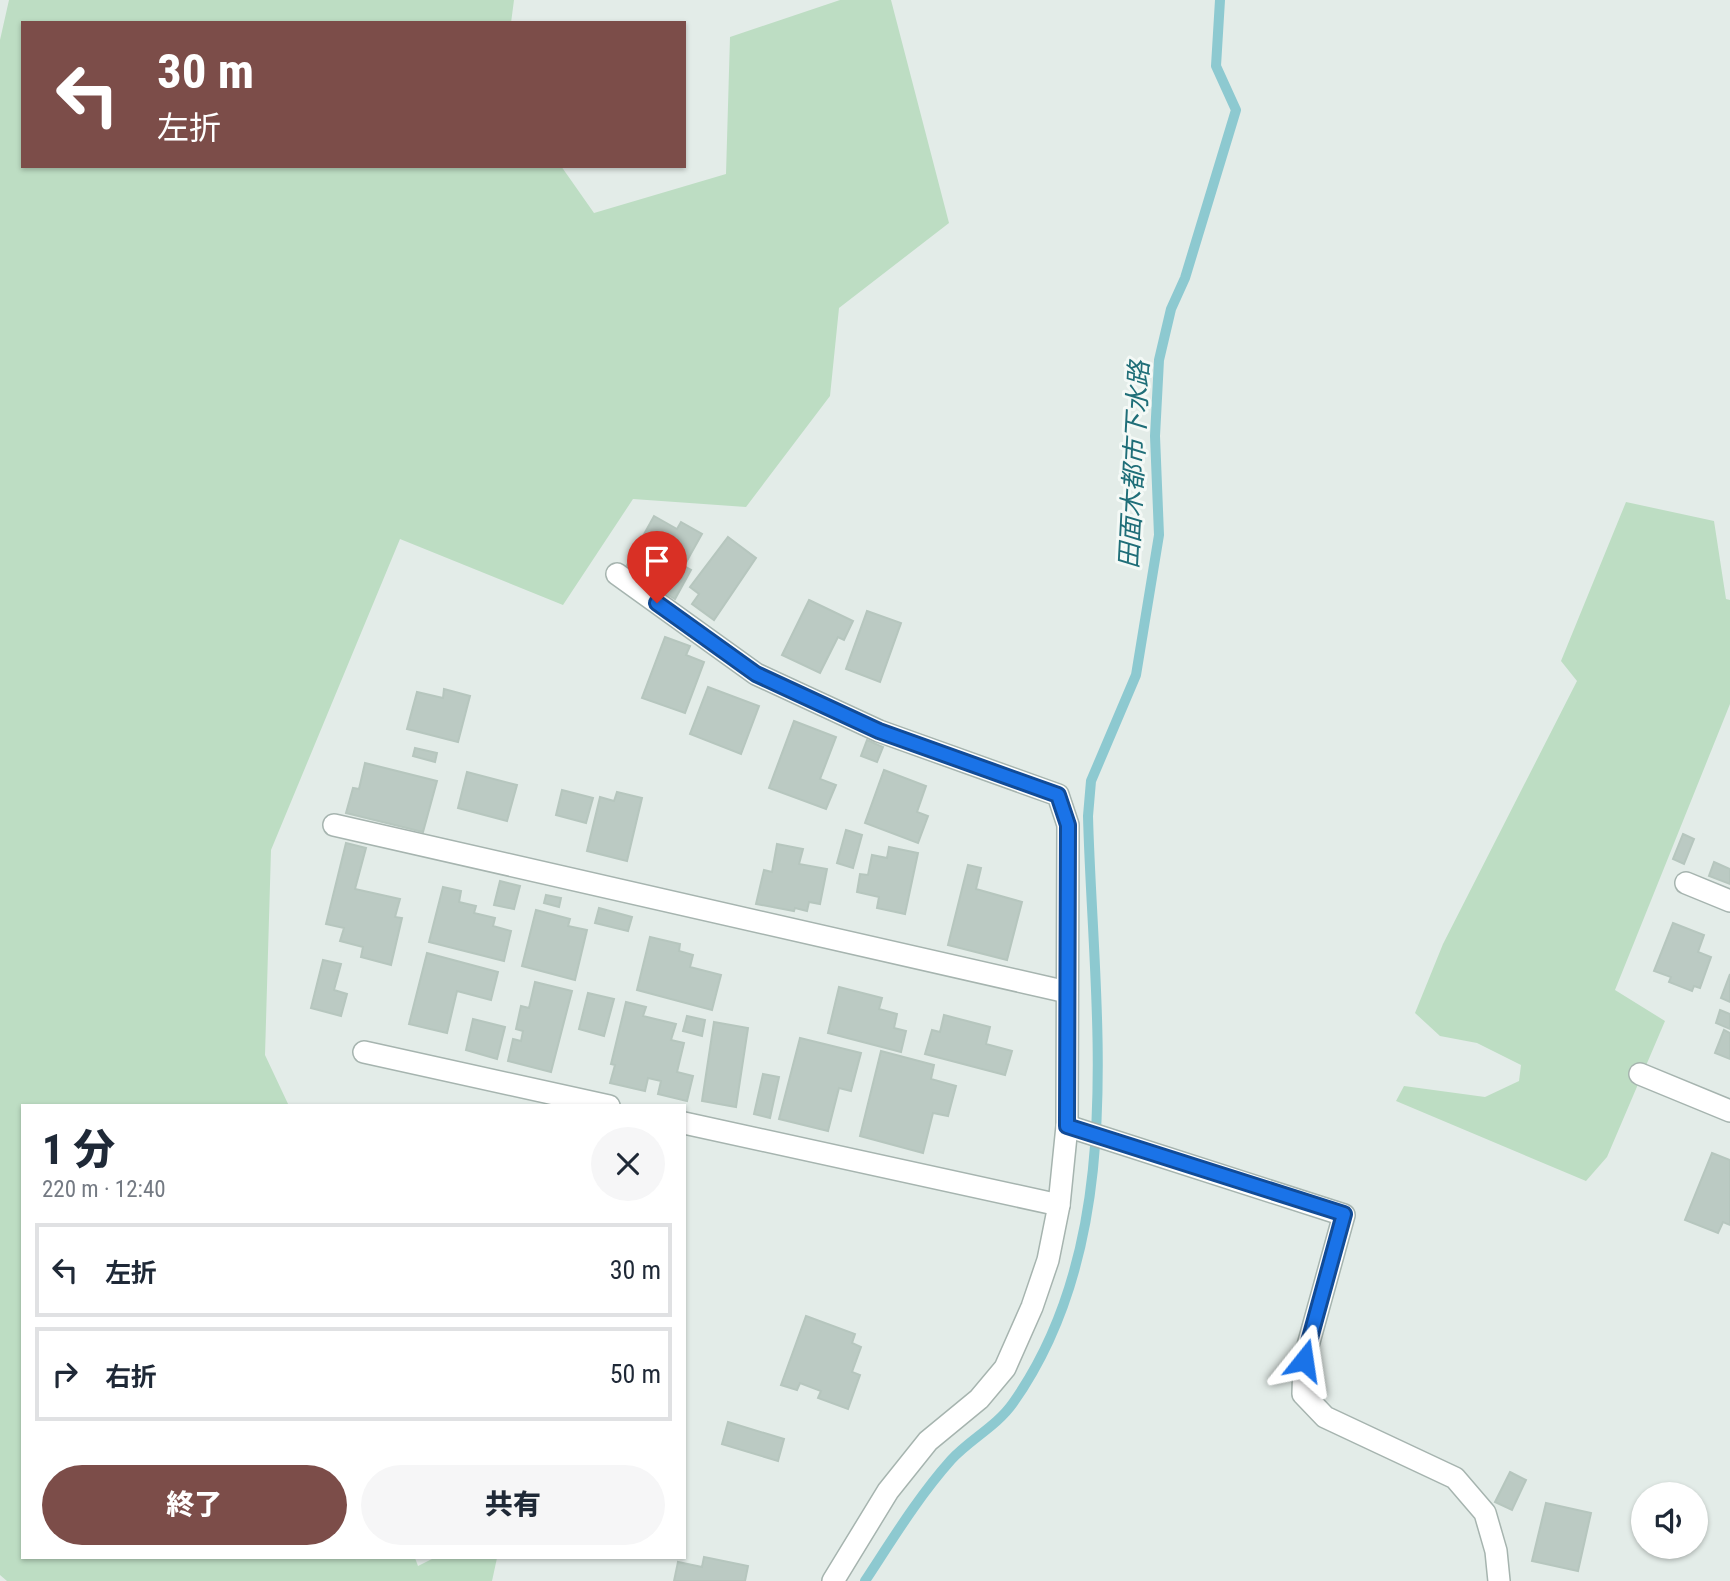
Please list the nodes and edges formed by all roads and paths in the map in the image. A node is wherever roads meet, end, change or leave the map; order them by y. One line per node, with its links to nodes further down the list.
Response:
1 (617, 575): 5 (street)
2 (334, 825): 5 (street)
3 (1686, 883): 4 (street)
4 (1730, 901)
5 (1066, 992): 11 (street)
6 (364, 1052): 8 (street)
7 (1640, 1074): 9 (street)
8 (600, 1104)
9 (1730, 1111)
10 (686, 1123): 12 (street)
11 (1067, 1126): 12 (street); 14 (street)
12 (1059, 1205): 13 (street)
13 (833, 1581)
14 (1499, 1581)

